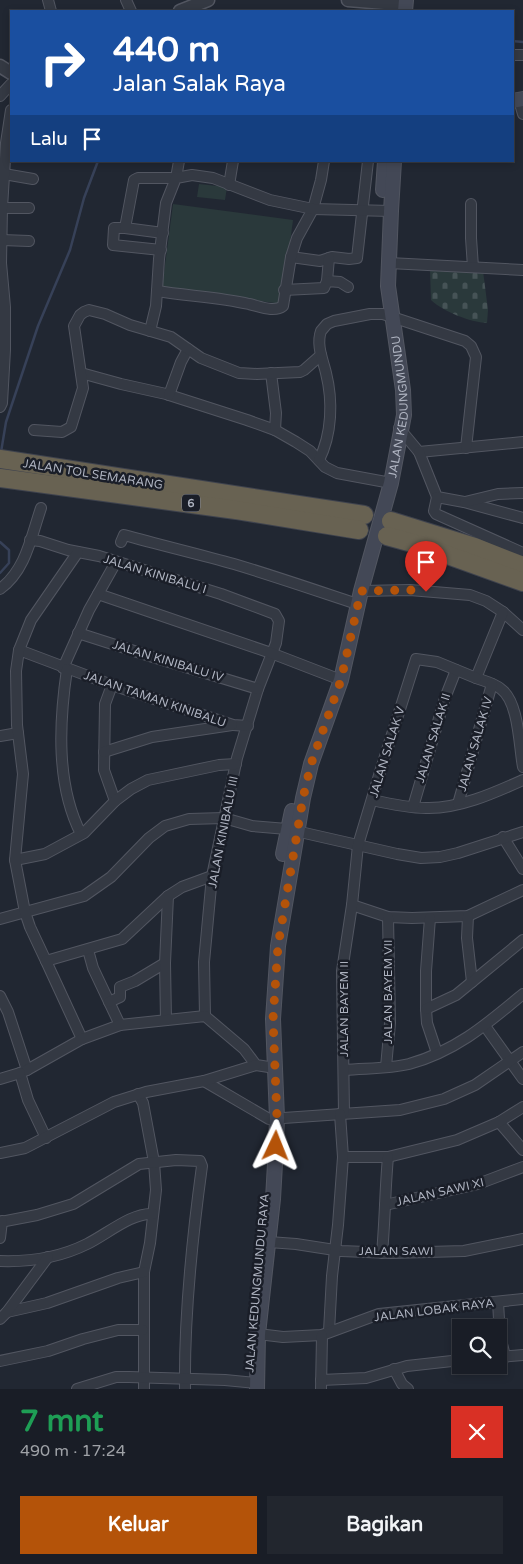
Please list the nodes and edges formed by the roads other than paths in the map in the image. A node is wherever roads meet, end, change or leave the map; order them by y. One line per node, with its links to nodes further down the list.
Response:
1 (208, 0): 4 (street)
2 (348, 0): 3 (street)
3 (400, 5)
4 (183, 10)
5 (518, 100): 6 (street)
6 (523, 114)
7 (10, 116): 14 (street)
8 (179, 162): 15 (street)
9 (233, 162): 17 (street)
10 (324, 162): 21 (street)
11 (368, 162): 23 (street)
12 (385, 162): 22 (main road, JALAN KEDUNGMUNDU)
13 (394, 162): 22 (main road, JALAN KEDUNGMUNDU)
14 (4, 174): 16 (street); 19 (street)
15 (176, 178): 17 (street); 24 (street); 25 (street)
16 (33, 179)
17 (229, 185): 21 (street)
18 (471, 204): 32 (street)
19 (2, 208): 20 (street); 26 (street)
20 (29, 208)
21 (313, 209): 23 (street); 29 (street)
22 (386, 210): 23 (street); 31 (main road, JALAN KEDUNGMUNDU); 38 (main road, JALAN KEDUNGMUNDU)
23 (362, 211): 30 (street)
24 (125, 228): 25 (street); 28 (street)
25 (162, 233): 28 (street)
26 (2, 240): 27 (street); 39 (street)
27 (29, 241)
28 (161, 250): 37 (street)
29 (291, 257): 30 (street); 36 (street)
30 (329, 258): 34 (street)
31 (389, 263): 32 (street); 38 (main road, JALAN KEDUNGMUNDU)
32 (473, 267): 33 (street)
33 (523, 270)
34 (328, 281): 35 (street); 36 (street)
35 (348, 287)
36 (284, 290): 37 (street)
37 (157, 291): 40 (street)
38 (387, 315): 42 (street); 48 (main road, JALAN KEDUNGMUNDU); 52 (street)
39 (2, 320): 43 (street)
40 (150, 331): 41 (street); 44 (street)
41 (188, 349): 45 (street); 46 (street)
42 (321, 355): 45 (street); 55 (street)
43 (2, 366): 47 (street)
44 (81, 372): 46 (street); 49 (street)
45 (271, 373): 50 (street)
46 (169, 395): 50 (street)
47 (1, 405)
48 (399, 428): 53 (street); 57 (main road, JALAN KEDUNGMUNDU)
49 (34, 430)
50 (275, 430): 55 (street)
51 (523, 442): 52 (street)
52 (466, 448): 53 (street)
53 (419, 452): 59 (street)
54 (0, 459): 56 (highway, JALAN TOL SEMARANG / 6)
55 (319, 460): 57 (street)
56 (0, 478)
57 (388, 483): 67 (main road, JALAN KEDUNGMUNDU)
58 (523, 492): 60 (street)
59 (437, 497): 60 (street); 66 (street)
60 (464, 502): 62 (street)
61 (41, 508): 63 (street)
62 (523, 518)
63 (30, 540): 65 (street, JALAN KINIBALU I); 71 (street)
64 (121, 542): 74 (street)
65 (78, 552): 68 (street, JALAN KINIBALU I); 79 (street)
66 (523, 553)
67 (366, 560): 72 (main road, JALAN KEDUNGMUNDU RAYA); 74 (main road, JALAN KEDUNGMUNDU RAYA)
68 (116, 562): 73 (street); 76 (street, JALAN KINIBALU I)
69 (523, 566): 70 (highway)
70 (523, 582)
71 (0, 589)
72 (361, 591): 75 (street); 84 (main road, JALAN KEDUNGMUNDU RAYA)
73 (98, 594): 78 (street); 80 (street)
74 (351, 602): 84 (main road, JALAN KEDUNGMUNDU RAYA)
75 (503, 612): 77 (street); 83 (street)
76 (278, 617): 80 (street, JALAN KINIBALU III)
77 (523, 630)
78 (78, 633): 81 (street); 87 (street, JALAN KINIBALU IV)
79 (19, 650): 81 (street, JALAN TAMAN KINIBALU); 90 (street)
80 (271, 653): 84 (street); 87 (street, JALAN KINIBALU III)
81 (65, 668): 86 (street, JALAN TAMAN KINIBALU); 103 (street)
82 (456, 670): 83 (street); 96 (street, JALAN SALAK V); 99 (street, JALAN SALAK II)
83 (476, 678): 85 (street)
84 (337, 679): 101 (main road, JALAN KEDUNGMUNDU RAYA)
85 (492, 684): 94 (street); 98 (street, JALAN SALAK IV)
86 (112, 685): 88 (street, JALAN TAMAN KINIBALU); 92 (street)
87 (258, 689): 89 (street, JALAN KINIBALU III)
88 (215, 724): 89 (street, JALAN TAMAN KINIBALU); 92 (street, JALAN TAMAN KINIBALU)
89 (248, 726): 93 (street, JALAN KINIBALU III)
90 (18, 733): 91 (street); 106 (street)
91 (0, 736)
92 (104, 752): 97 (street)
93 (236, 764): 97 (street); 100 (street, JALAN KINIBALU III)
94 (523, 767)
95 (523, 780): 98 (street)
96 (372, 800): 99 (street); 105 (street, JALAN SALAK V)
97 (115, 801): 103 (street)
98 (458, 804): 99 (street)
99 (413, 807)
100 (224, 818): 101 (street); 108 (street, JALAN KINIBALU III); 112 (street)
101 (292, 830): 105 (street); 134 (main road, JALAN KEDUNGMUNDU RAYA)
102 (523, 832): 104 (street)
103 (81, 834): 106 (street)
104 (503, 837): 105 (street); 107 (street)
105 (358, 846): 111 (street, JALAN BAYEM II)
106 (15, 860): 112 (street)
107 (523, 869)
108 (212, 876): 110 (street); 126 (street, JALAN KINIBALU III)
109 (523, 890): 113 (street)
110 (168, 896): 118 (street); 120 (street)
111 (352, 905): 114 (street); 136 (street, JALAN BAYEM II)
112 (25, 912): 116 (street); 119 (street)
113 (468, 916): 115 (street); 121 (street)
114 (388, 917): 115 (street); 135 (street, JALAN BAYEM VII)
115 (430, 918): 125 (street)
116 (0, 919)
117 (523, 940): 121 (street)
118 (88, 950): 119 (street); 124 (street)
119 (46, 961): 130 (street)
120 (165, 963): 124 (street); 127 (street)
121 (472, 982): 125 (street)
122 (523, 994): 129 (street)
123 (0, 996): 137 (street)
124 (109, 1002): 128 (street)
125 (426, 1009): 132 (street)
126 (205, 1016): 127 (street); 134 (street)
127 (166, 1020): 128 (street)
128 (120, 1025): 130 (street)
129 (485, 1026): 132 (street); 133 (street)
130 (82, 1039): 137 (street)
131 (523, 1052): 133 (street)
132 (436, 1053): 135 (street)
133 (511, 1062): 139 (street); 143 (street)
134 (266, 1067): 140 (street); 144 (main road, JALAN KEDUNGMUNDU RAYA)
135 (386, 1068): 136 (street)
136 (344, 1070): 143 (street, JALAN BAYEM II)
137 (24, 1072): 138 (street); 146 (street)
138 (0, 1079)
139 (523, 1079)
140 (204, 1081): 141 (street); 144 (street)
141 (138, 1094): 146 (street); 151 (street)
142 (523, 1107): 145 (street)
143 (342, 1114): 144 (street); 149 (street, JALAN BAYEM II)
144 (273, 1118): 158 (main road, JALAN KEDUNGMUNDU RAYA); 180 (main road, JALAN KEDUNGMUNDU RAYA)
145 (499, 1122): 147 (street); 150 (street)
146 (46, 1138): 148 (street)
147 (523, 1150)
148 (0, 1153)
149 (343, 1157): 150 (street); 159 (street, JALAN BAYEM II)
150 (388, 1157): 153 (street)
151 (154, 1162): 154 (street); 155 (street); 178 (street)
152 (523, 1167): 153 (street, JALAN SAWI XI)
153 (385, 1205): 160 (street)
154 (153, 1214): 161 (street); 163 (street)
155 (1, 1222): 156 (street)
156 (0, 1238)
157 (523, 1239): 160 (street, JALAN SAWI)
158 (269, 1242): 159 (street, JALAN SAWI); 170 (main road, JALAN KEDUNGMUNDU RAYA)
159 (335, 1248): 160 (street, JALAN SAWI); 169 (street, JALAN BAYEM II)
160 (382, 1253)
161 (48, 1257): 162 (street); 166 (street)
162 (0, 1262)
163 (144, 1272): 166 (street); 168 (street)
164 (523, 1299): 165 (street, JALAN LOBAK RAYA)
165 (498, 1302): 167 (street); 169 (street, JALAN LOBAK RAYA)
166 (3, 1315)
167 (499, 1319)
168 (143, 1330): 173 (street); 176 (street)
169 (326, 1333): 170 (street, JALAN LOBAK RAYA); 179 (street, JALAN BAYEM II)
170 (258, 1334): 180 (main road, JALAN KEDUNGMUNDU RAYA)
171 (523, 1355): 172 (street)
172 (507, 1357)
173 (0, 1361)
174 (452, 1361): 175 (street)
175 (394, 1369): 177 (street); 184 (street)
176 (144, 1377): 178 (street); 181 (street); 182 (street)
177 (366, 1378): 179 (street); 183 (street)
178 (185, 1384): 180 (street)
179 (321, 1384)
180 (253, 1386)
181 (77, 1389)
182 (144, 1389)
183 (367, 1389)
184 (408, 1389)

